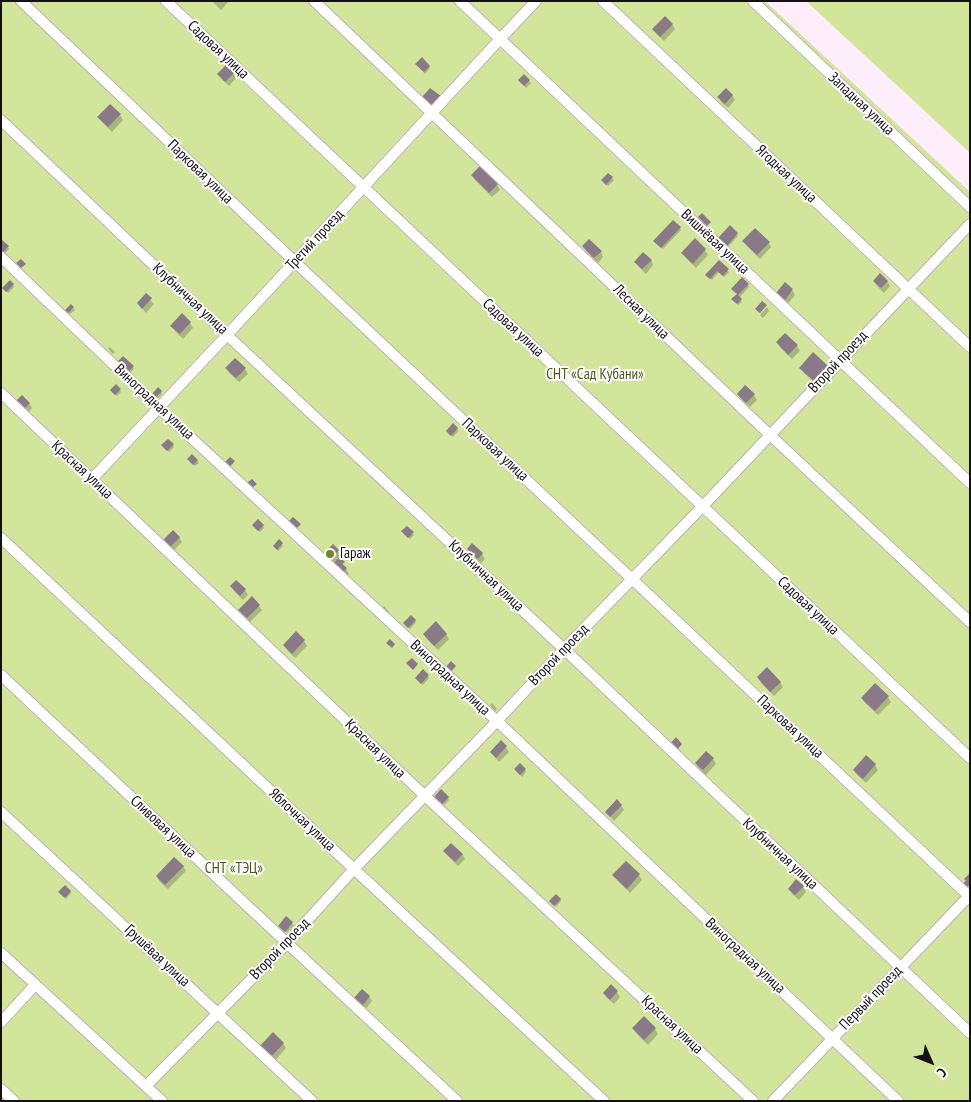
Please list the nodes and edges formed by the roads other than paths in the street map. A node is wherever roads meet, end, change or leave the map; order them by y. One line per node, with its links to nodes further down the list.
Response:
1 (21, 1): 15 (street, Парковая улица)
2 (166, 1): 11 (street, Садовая улица)
3 (314, 1): 9 (street, Лесная улица)
4 (460, 1): 8 (street, Вишнёвая улица)
5 (536, 1): 8 (street, Третий проезд)
6 (603, 1): 16 (street, Ягодная улица)
7 (753, 1): 12 (street, Западная улица)
8 (500, 39): 9 (street, Третий проезд); 19 (street, Вишнёвая улица)
9 (432, 113): 11 (street, Третий проезд); 22 (street, Лесная улица)
10 (1, 120): 17 (street, Клубничная улица)
11 (364, 188): 15 (street, Третий проезд); 25 (street, Садовая улица)
12 (970, 207)
13 (970, 224): 16 (street, Второй проезд)
14 (1, 257): 21 (street, Виноградная улица)
15 (295, 262): 17 (street, Третий проезд); 27 (street, Парковая улица)
16 (907, 288): 18 (street, Ягодная улица); 19 (street, Второй проезд)
17 (228, 335): 21 (street, Третий проезд); 29 (street, Клубничная улица)
18 (970, 347)
19 (840, 360): 22 (street, Второй проезд); 24 (street, Вишнёвая улица)
20 (1, 393): 23 (street, Красная улица)
21 (159, 408): 23 (street, Третий проезд); 31 (street, Виноградная улица)
22 (770, 435): 25 (street, Второй проезд); 28 (street, Лесная улица)
23 (92, 479): 33 (street, Красная улица)
24 (970, 483)
25 (702, 507): 27 (street, Второй проезд); 32 (street, Садовая улица)
26 (1, 538): 35 (street, Яблочная улица)
27 (632, 579): 29 (street, Второй проезд); 36 (street, Парковая улица)
28 (970, 622)
29 (564, 649): 31 (street, Второй проезд); 39 (street, Клубничная улица)
30 (1, 675): 37 (street, Сливовая улица)
31 (497, 721): 33 (street, Второй проезд); 44 (street, Виноградная улица)
32 (970, 758)
33 (424, 796): 35 (street, Второй проезд); 52 (street, Красная улица)
34 (1, 812): 41 (street, Грушёвая улица)
35 (354, 869): 37 (street, Второй проезд); 51 (street, Яблочная улица)
36 (969, 896): 39 (street, Первый проезд)
37 (287, 943): 41 (street, Второй проезд); 50 (street, Сливовая улица)
38 (1, 953): 40 (street)
39 (900, 967): 43 (street, Клубничная улица); 44 (street, Первый проезд)
40 (35, 985): 42 (street); 45 (street)
41 (218, 1013): 45 (street, Второй проезд); 49 (street, Грушёвая улица)
42 (1, 1022)
43 (970, 1033)
44 (832, 1038): 53 (street, Первый проезд); 54 (street, Виноградная улица)
45 (146, 1086): 48 (street)
46 (1, 1089): 47 (street)
47 (14, 1101)
48 (162, 1101)
49 (312, 1101)
50 (457, 1101)
51 (604, 1101)
52 (753, 1101)
53 (773, 1101)
54 (898, 1101)

